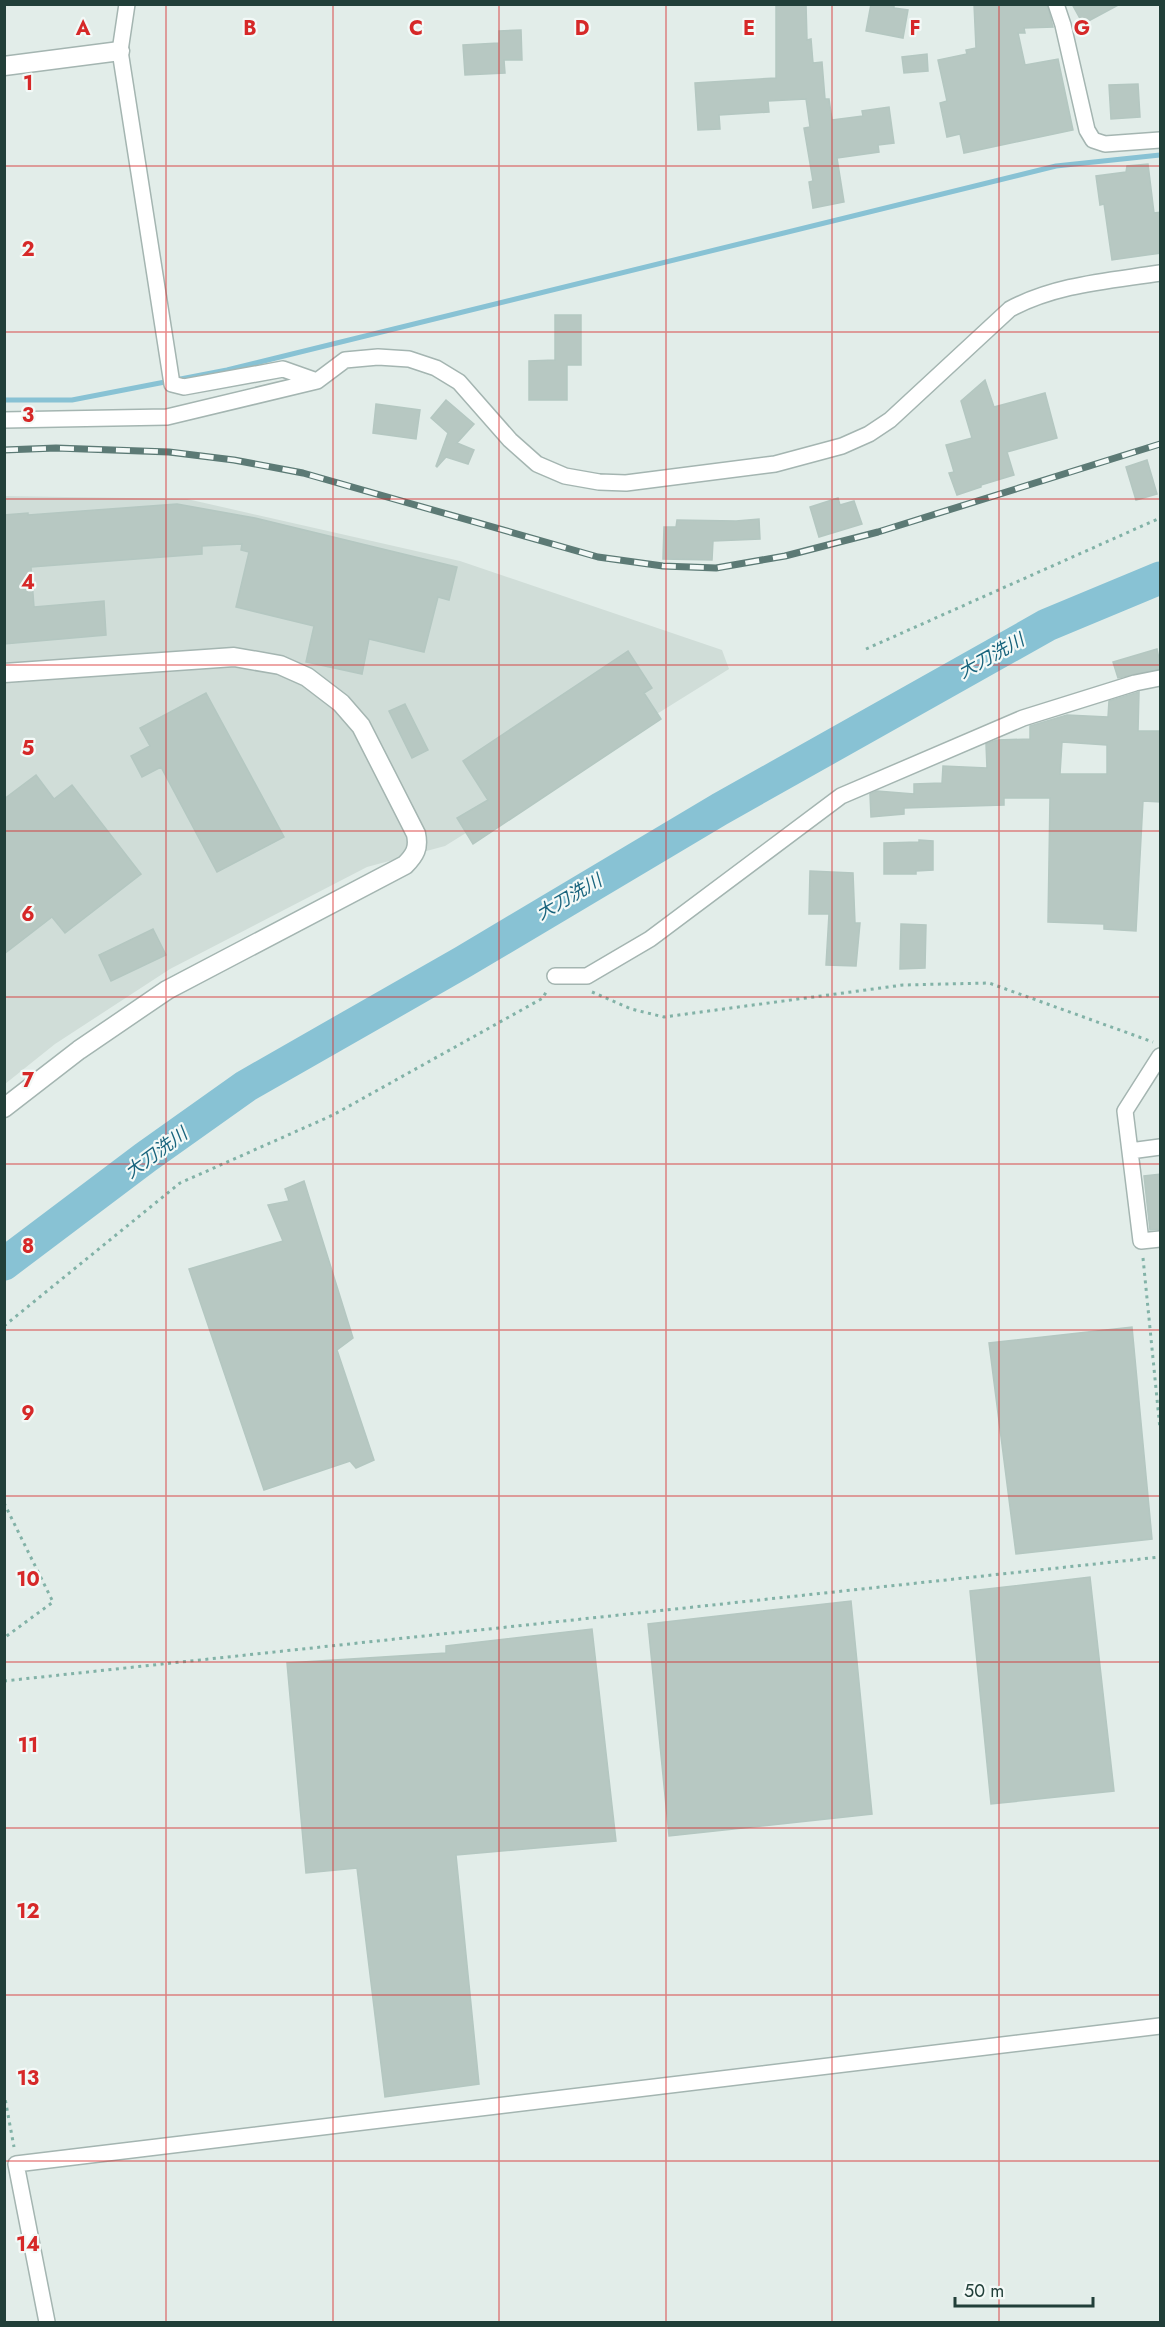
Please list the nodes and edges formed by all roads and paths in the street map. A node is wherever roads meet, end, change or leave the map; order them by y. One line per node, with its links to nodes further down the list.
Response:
1 (127, 4): 3 (street)
2 (1056, 4): 5 (street)
3 (120, 51): 4 (street); 7 (street)
4 (4, 66)
5 (1161, 140)
6 (1161, 273): 7 (street)
7 (317, 381): 8 (street)
8 (4, 420)
9 (1161, 518): 10 (path)
10 (866, 649)
11 (4, 673): 17 (street)
12 (1161, 678): 13 (street)
13 (555, 976): 22 (path)
14 (588, 990): 15 (path)
15 (1161, 1045)
16 (1161, 1056): 19 (street)
17 (4, 1108)
18 (1161, 1147): 19 (street)
19 (1130, 1150): 21 (street)
20 (1161, 1239): 21 (street)
21 (1141, 1241): 23 (path)
22 (4, 1326)
23 (1161, 1429)
24 (4, 1503): 26 (path)
25 (1161, 1557): 27 (path)
26 (4, 1638)
27 (4, 1680)
28 (1161, 2026): 30 (street)
29 (4, 2093): 30 (path)
30 (16, 2164): 31 (street)
31 (47, 2322)

